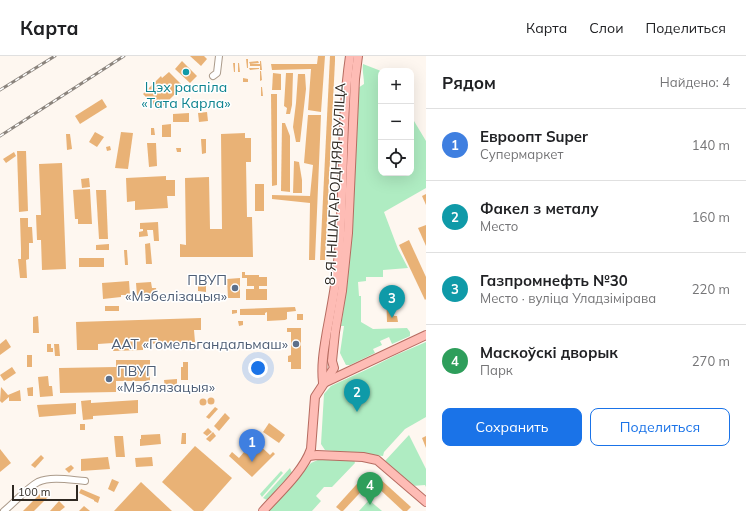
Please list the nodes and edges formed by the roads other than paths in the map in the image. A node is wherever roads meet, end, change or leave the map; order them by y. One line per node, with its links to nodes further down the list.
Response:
1 (219, 56): 4 (street)
2 (350, 56): 8 (main road, 8-Я ІНШАГАРОДНЯЯ ВУЛІЦА)
3 (358, 56): 6 (main road, 8-Я ІНШАГАРОДНЯЯ ВУЛІЦА)
4 (213, 76)
5 (426, 335): 7 (main road)
6 (332, 361): 7 (main road); 8 (main road, 8-Я ІНШАГАРОДНЯЯ ВУЛІЦА)
7 (346, 373): 8 (main road)
8 (323, 383): 9 (main road)
9 (308, 456): 11 (main road); 13 (main road)
10 (85, 481): 12 (street)
11 (426, 502)
12 (4, 511)
13 (263, 511)

